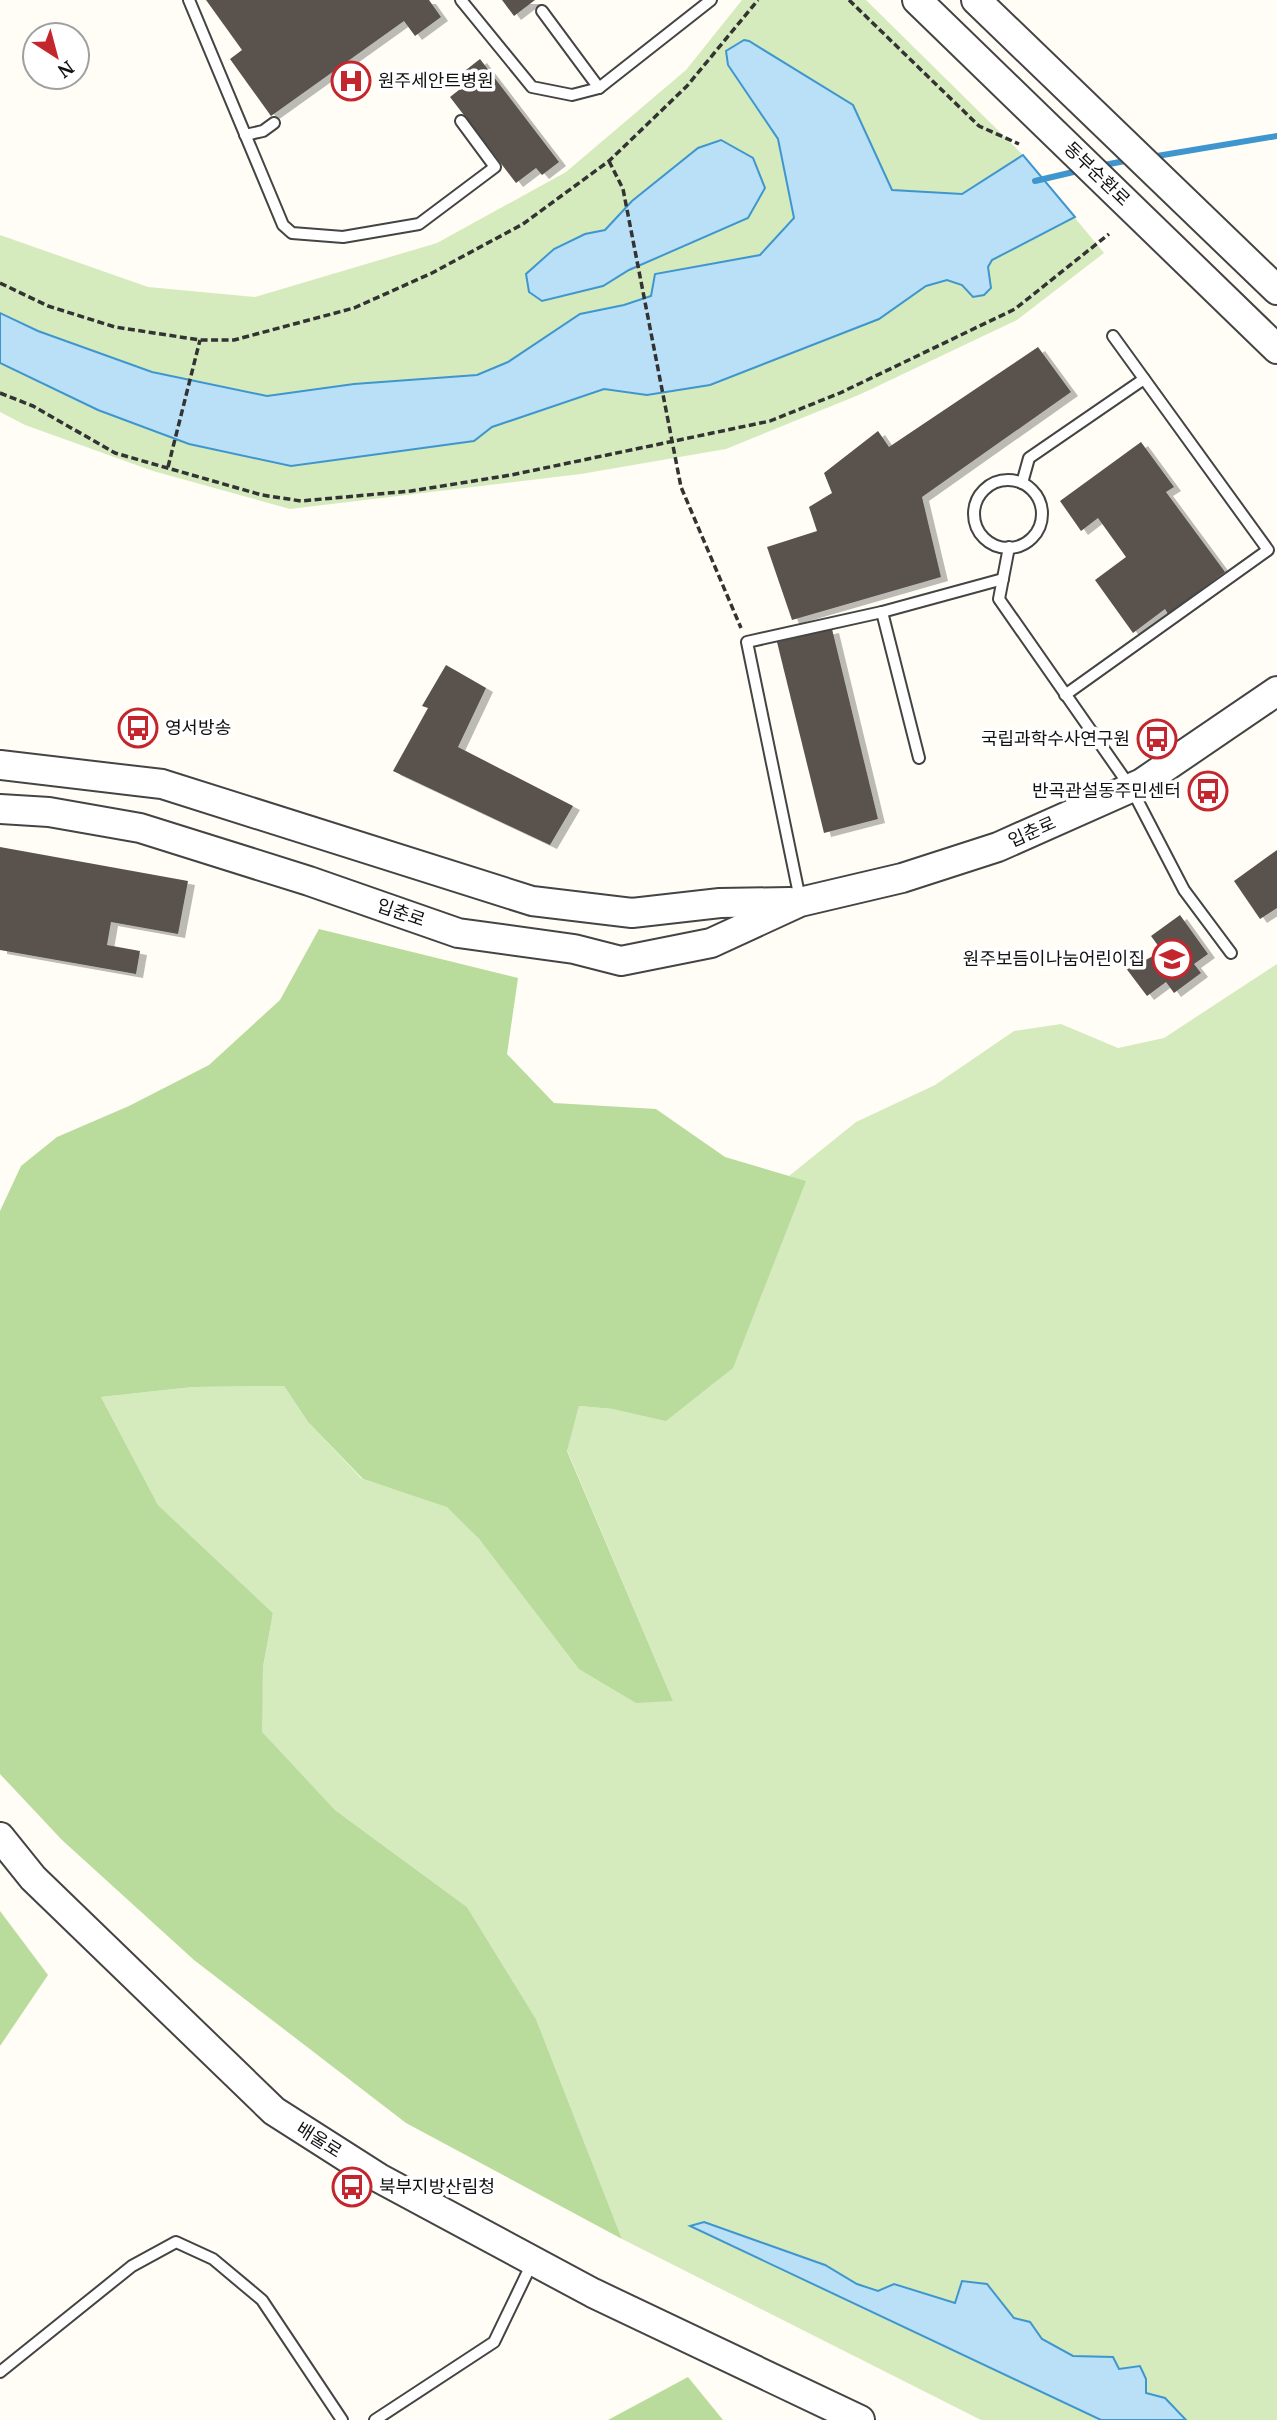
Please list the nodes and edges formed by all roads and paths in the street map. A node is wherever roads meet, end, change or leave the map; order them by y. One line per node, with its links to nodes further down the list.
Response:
1 (190, 0): 11 (lane)
2 (461, 0): 8 (lane)
3 (711, 0): 8 (lane)
4 (849, 0): 12 (path)
5 (917, 0): 18 (street, 동부순환로)
6 (976, 0): 15 (street)
7 (542, 11): 8 (lane)
8 (599, 88)
9 (461, 121): 11 (lane)
10 (274, 123): 11 (lane)
11 (245, 135)
12 (1019, 144)
13 (609, 161): 21 (path)
14 (1109, 234): 21 (path)
15 (1277, 290)
16 (1113, 336): 19 (lane)
17 (200, 340): 22 (path)
18 (1277, 349)
19 (1144, 379): 23 (lane); 29 (lane)
20 (0, 393): 22 (path)
21 (671, 443): 22 (path); 27 (path)
22 (168, 467)
23 (1021, 483): 24 (lane); 24 (lane)
24 (1009, 547): 25 (lane)
25 (1003, 579): 26 (lane); 29 (lane)
26 (882, 612): 27 (lane); 30 (lane)
27 (747, 642): 34 (lane)
28 (1277, 691): 32 (street, 입춘로)
29 (1065, 695): 32 (lane)
30 (919, 758)
31 (0, 765): 34 (street, 입춘로)
32 (1131, 788): 34 (street, 입춘로); 35 (lane)
33 (0, 809): 34 (street, 입춘로)
34 (800, 902)
35 (1231, 953)
36 (0, 1837): 37 (street, 배울로)
37 (533, 2261): 40 (lane); 41 (street, 배울로)
38 (0, 2372): 39 (lane)
39 (342, 2420)
40 (375, 2420)
41 (860, 2420)

